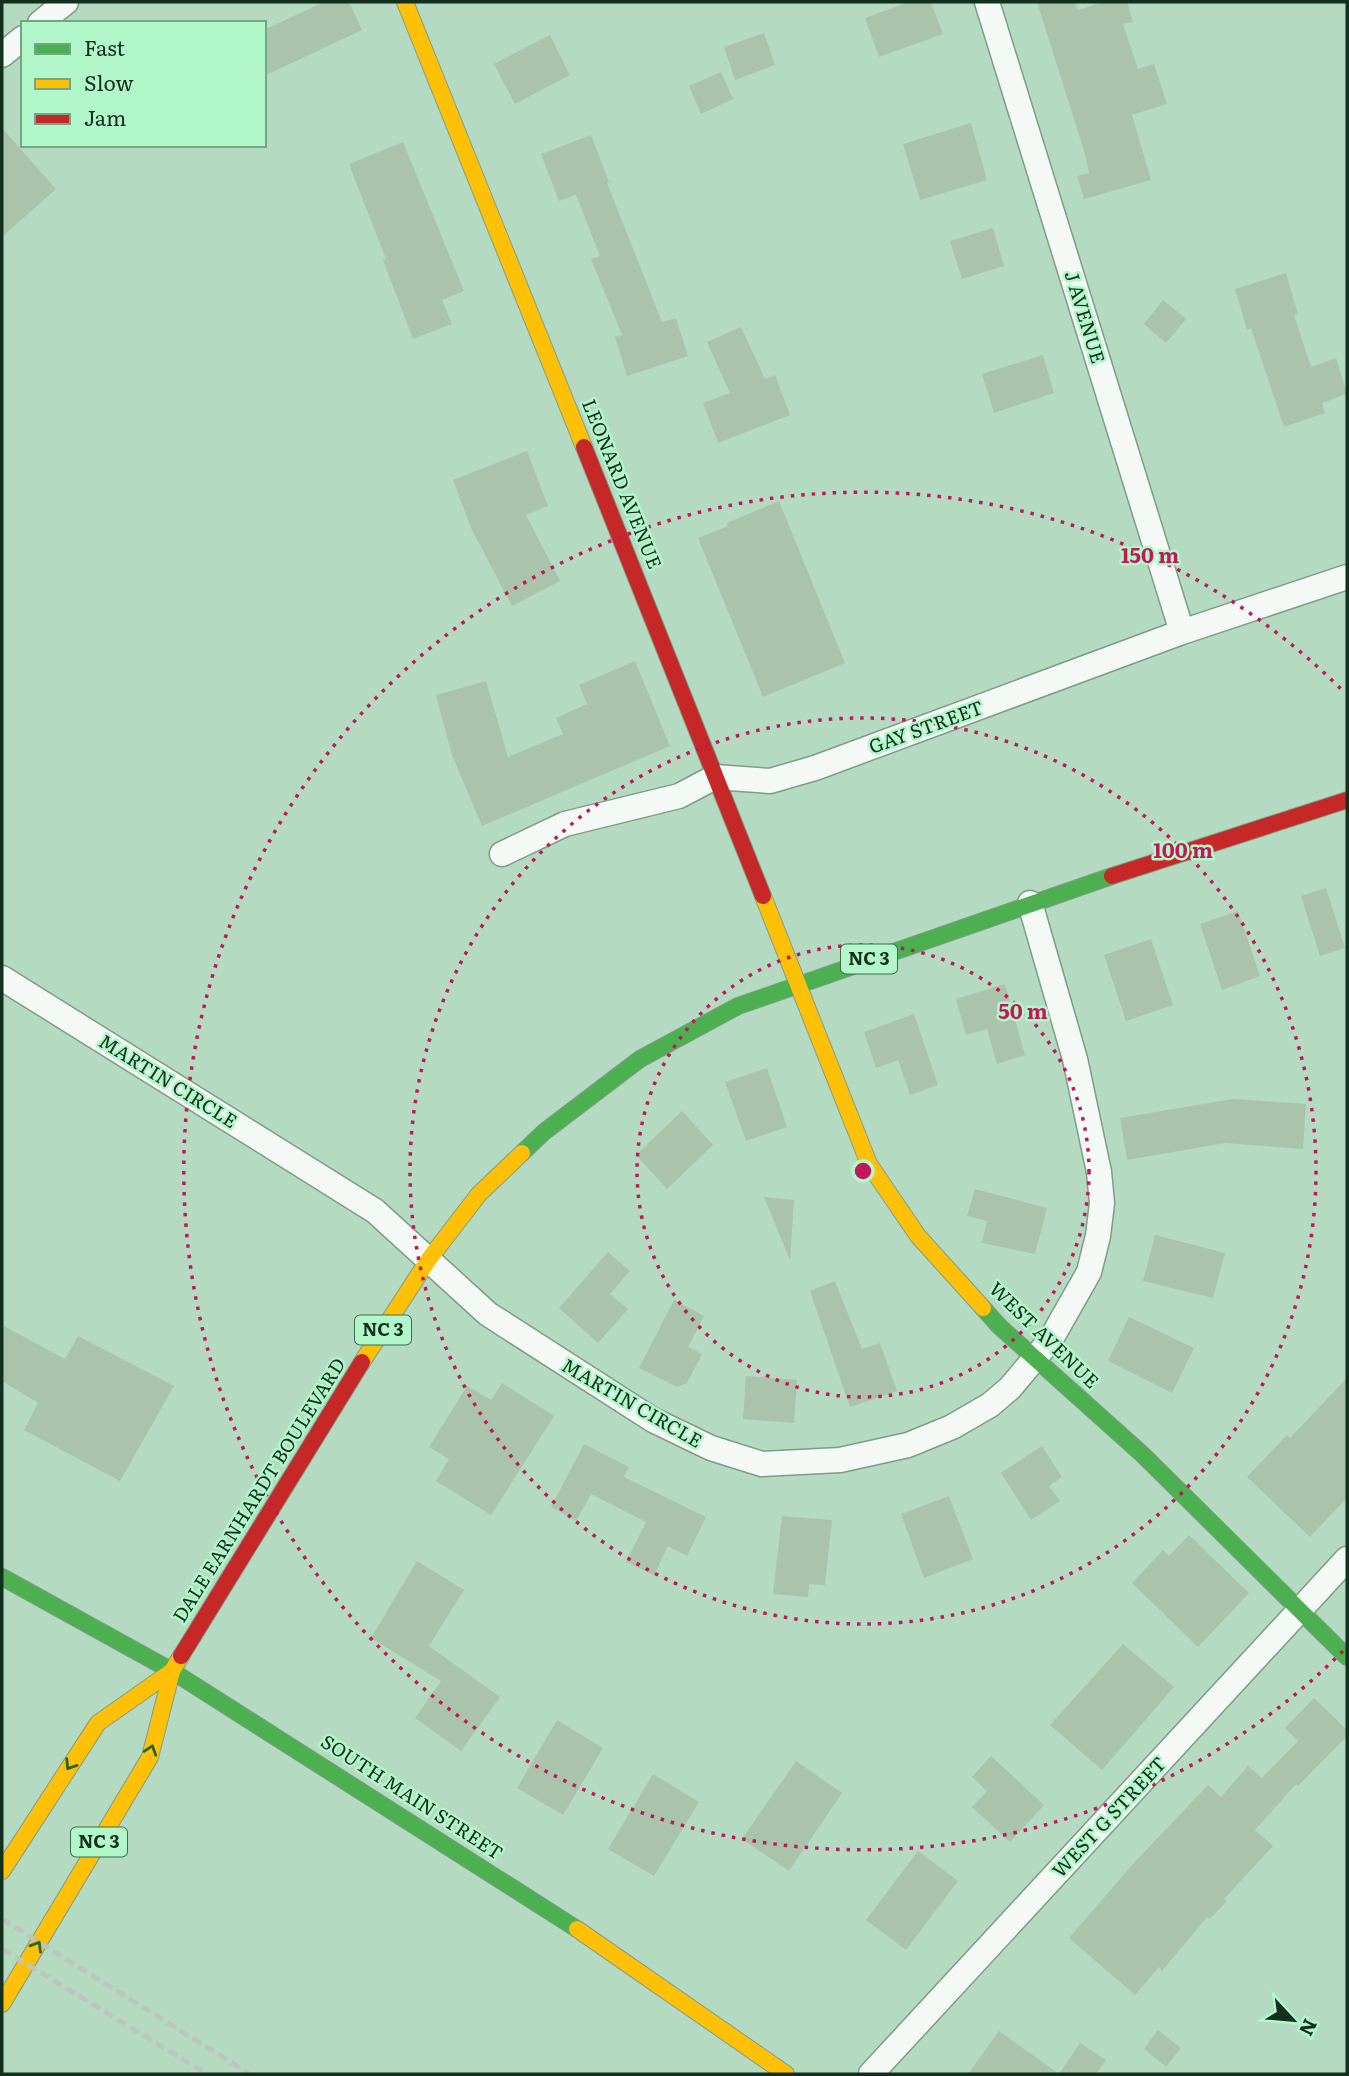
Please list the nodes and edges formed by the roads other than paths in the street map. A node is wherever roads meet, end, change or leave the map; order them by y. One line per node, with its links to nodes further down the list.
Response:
1 (66, 2): 4 (street)
2 (405, 2): 9 (main road, LEONARD AVENUE)
3 (987, 2): 8 (street, J AVENUE)
4 (42, 21)
5 (21, 40): 6 (street)
6 (2, 55)
7 (1347, 577): 8 (street, GAY STREET)
8 (1182, 632): 9 (street, GAY STREET)
9 (715, 777): 11 (street); 14 (main road, LEONARD AVENUE)
10 (1347, 800): 12 (main road, DALE EARNHARDT BOULEVARD / NC 3)
11 (502, 854)
12 (1030, 903): 14 (main road, DALE EARNHARDT BOULEVARD / NC 3); 16 (street, MARTIN CIRCLE)
13 (2, 978): 15 (street, MARTIN CIRCLE)
14 (797, 984): 15 (main road, DALE EARNHARDT BOULEVARD / NC 3); 16 (main road, WEST AVENUE)
15 (429, 1259): 16 (street, MARTIN CIRCLE); 21 (main road, DALE EARNHARDT BOULEVARD / NC 3)
16 (1034, 1359): 19 (main road, WEST AVENUE)
17 (1347, 1559): 19 (street, WEST G STREET)
18 (2, 1577): 21 (main road, SOUTH MAIN STREET)
19 (1301, 1610): 20 (main road, WEST AVENUE); 25 (street, WEST G STREET)
20 (1347, 1657)
21 (172, 1671): 22 (main road, DALE EARNHARDT BOULEVARD / NC 3, one-way to 22); 23 (main road, DALE EARNHARDT BOULEVARD / NC 3, one-way to 21); 24 (main road, SOUTH MAIN STREET)
22 (2, 1871)
23 (2, 2004)
24 (786, 2074)
25 (871, 2074)

